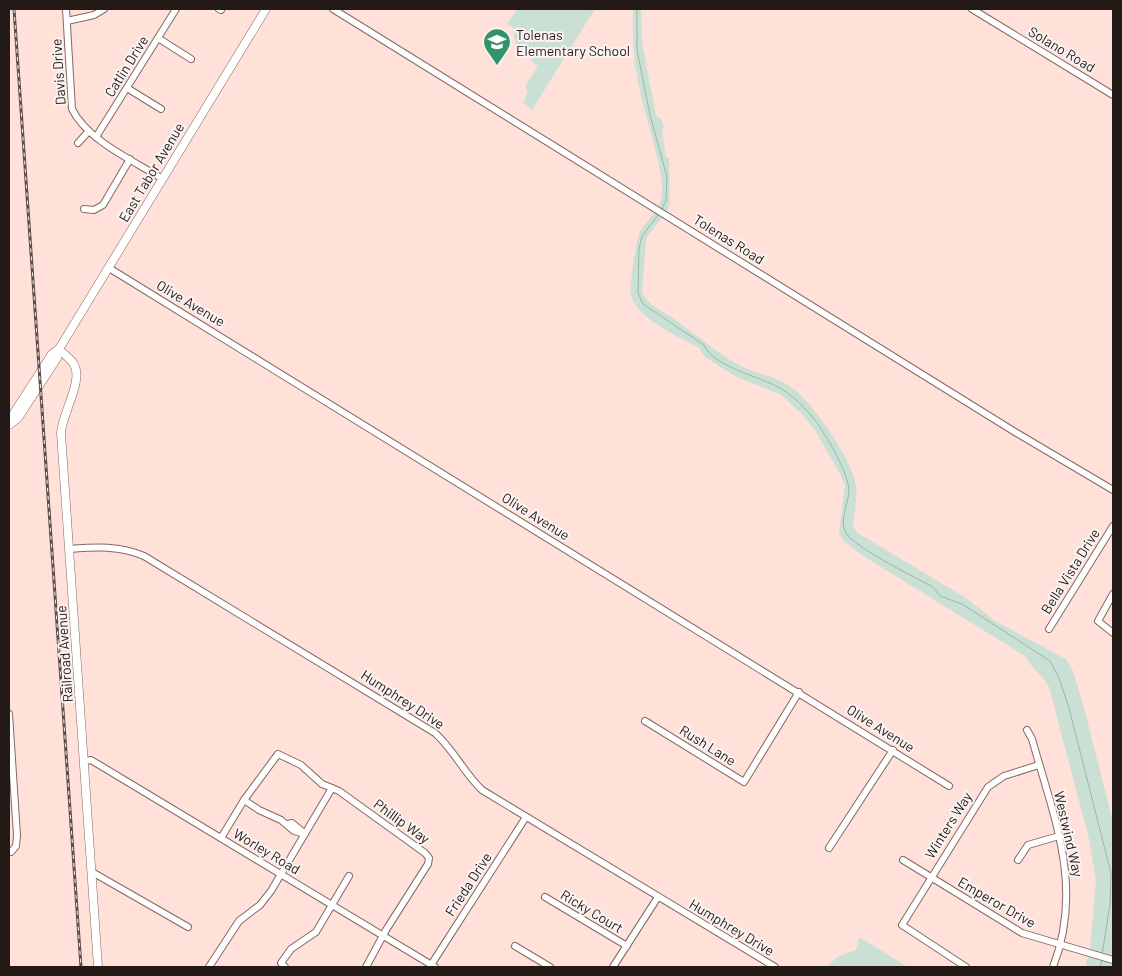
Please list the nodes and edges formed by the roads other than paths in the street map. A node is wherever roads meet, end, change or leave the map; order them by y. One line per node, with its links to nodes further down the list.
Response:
1 (66, 9): 7 (street, Davis Drive)
2 (104, 9): 7 (street)
3 (176, 9): 8 (street, Catlin Drive)
4 (266, 9): 17 (main road, East Tabor Avenue)
5 (333, 9): 22 (street, Tolenas Road)
6 (972, 9): 11 (street, Solano Road)
7 (67, 21): 13 (street, Davis Drive)
8 (158, 38): 9 (street); 10 (street, Catlin Drive)
9 (191, 59)
10 (128, 88): 12 (street); 14 (street, Catlin Drive)
11 (1113, 95)
12 (162, 108)
13 (88, 132): 14 (street, Davis Drive); 15 (street)
14 (96, 137): 16 (street, Davis Drive)
15 (78, 143)
16 (130, 159): 17 (street, Davis Drive); 18 (street)
17 (161, 178): 19 (main road, East Tabor Avenue)
18 (84, 209)
19 (109, 268): 20 (main road, East Tabor Avenue); 28 (street, Olive Avenue)
20 (59, 349): 21 (main road, East Tabor Avenue); 24 (main road, Railroad Avenue)
21 (11, 423)
22 (1113, 490)
23 (1113, 526): 26 (street, Bella Vista Drive)
24 (69, 549): 33 (main road, Railroad Avenue); 38 (street, Humphrey Drive)
25 (1113, 594): 27 (street)
26 (1049, 629)
27 (1113, 633)
28 (799, 692): 30 (street, Rush Lane); 32 (street, Olive Avenue)
29 (9, 714): 43 (street)
30 (646, 721)
31 (1027, 730): 34 (street, Westwind Way)
32 (893, 750): 35 (street, Olive Avenue); 42 (street)
33 (84, 761): 41 (street, Worley Road); 47 (main road, Railroad Avenue)
34 (1039, 765): 40 (street, Westwind Way); 50 (street, Winters Way)
35 (949, 786)
36 (332, 788): 37 (street, Phillip Way); 39 (street); 55 (street, Phillip Way)
37 (244, 800): 39 (street); 41 (street, Phillip Way)
38 (526, 817): 52 (street, Humphrey Drive); 60 (street, Frieda Drive)
39 (305, 834): 48 (street)
40 (1059, 836): 46 (street); 58 (street, Westwind Way)
41 (221, 838): 48 (street, Worley Road)
42 (829, 848)
43 (10, 852): 44 (street)
44 (14, 860)
45 (903, 860): 50 (street, Emperor Drive)
46 (1018, 860)
47 (92, 872): 54 (street); 61 (main road, Railroad Avenue)
48 (280, 874): 53 (street, Worley Road); 62 (street)
49 (349, 876): 53 (street)
50 (930, 877): 58 (street, Emperor Drive); 68 (street, Winters Way)
51 (545, 897): 57 (street, Ricky Court)
52 (658, 897): 57 (street); 67 (street, Humphrey Drive)
53 (332, 905): 55 (street, Worley Road); 63 (street)
54 (188, 926)
55 (382, 936): 60 (street, Worley Road); 64 (street)
56 (514, 946): 65 (street)
57 (627, 946): 66 (street)
58 (1061, 946): 59 (street, Emperor Drive); 69 (street, Westwind Way)
59 (1113, 960)
60 (433, 966)
61 (98, 967)
62 (209, 967)
63 (285, 967)
64 (366, 967)
65 (550, 967)
66 (613, 967)
67 (775, 967)
68 (966, 967)
69 (1053, 967)

